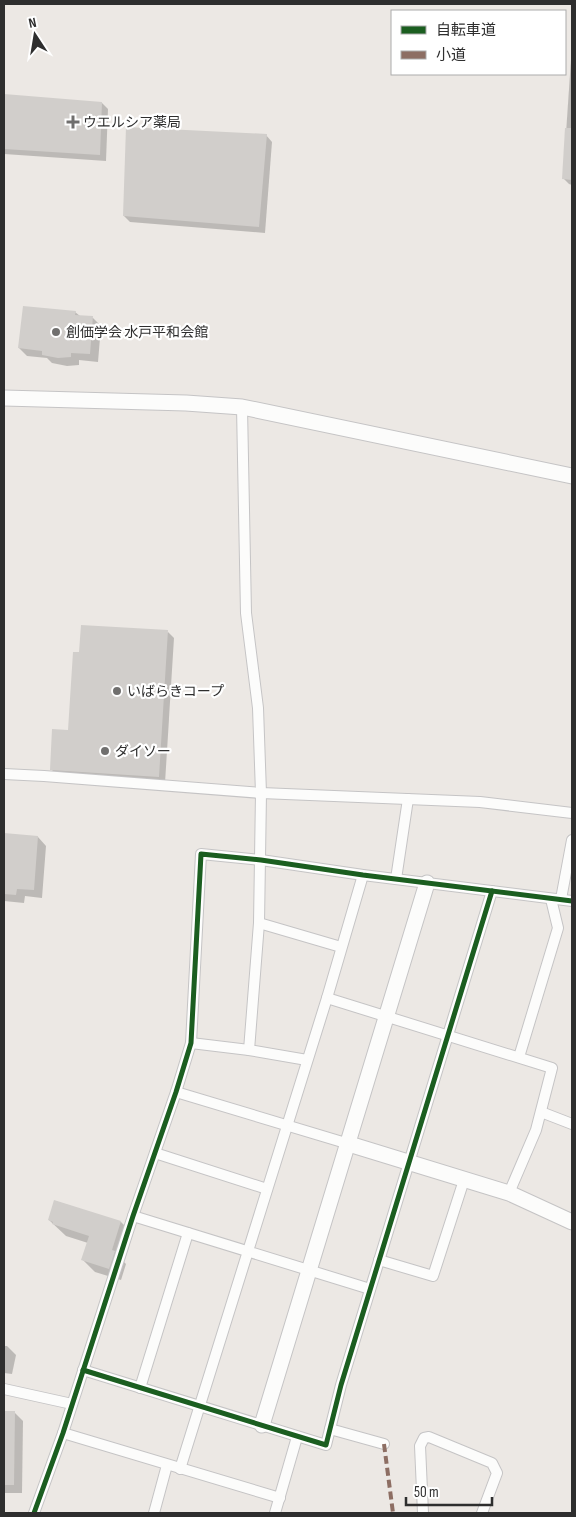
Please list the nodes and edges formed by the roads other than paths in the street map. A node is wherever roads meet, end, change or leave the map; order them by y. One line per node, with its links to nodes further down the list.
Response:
1 (4, 398): 2 (street)
2 (242, 407): 3 (street); 5 (street)
3 (572, 476)
4 (4, 774): 5 (street)
5 (261, 793): 6 (street); 9 (street)
6 (408, 799): 7 (street); 11 (street)
7 (572, 813)
8 (572, 840): 14 (street)
9 (261, 860): 10 (street); 16 (street); 21 (street)
10 (363, 875): 11 (street); 17 (street)
11 (396, 879): 12 (street)
12 (428, 883): 13 (street); 19 (street)
13 (492, 892): 14 (street); 20 (street)
14 (556, 899): 15 (street); 23 (street)
15 (572, 901)
16 (259, 923): 17 (street); 22 (street)
17 (341, 948): 18 (street)
18 (327, 998): 19 (street); 24 (street)
19 (387, 1017): 20 (street); 29 (street)
20 (447, 1036): 23 (street); 31 (street)
21 (191, 1043): 22 (street); 25 (street)
22 (249, 1050): 24 (street)
23 (519, 1058): 26 (street)
24 (307, 1060): 28 (street)
25 (176, 1092): 28 (street); 30 (street)
26 (541, 1112): 27 (street); 34 (street)
27 (572, 1124)
28 (287, 1126): 29 (street); 33 (street)
29 (349, 1144): 31 (street); 40 (street)
30 (155, 1153): 33 (street); 35 (street)
31 (409, 1162): 32 (street); 39 (street)
32 (464, 1180): 34 (street); 39 (street)
33 (267, 1189): 38 (street)
34 (509, 1194): 36 (street)
35 (132, 1216): 37 (street); 42 (street)
36 (572, 1222)
37 (188, 1234): 38 (street); 43 (street)
38 (248, 1251): 40 (street); 46 (street)
39 (379, 1260): 41 (street)
40 (309, 1269): 41 (street); 47 (street)
41 (370, 1288): 48 (street)
42 (83, 1370): 43 (street); 45 (street)
43 (140, 1388): 46 (street)
44 (4, 1389): 45 (street)
45 (72, 1404): 49 (street)
46 (200, 1406): 47 (street); 53 (street)
47 (262, 1425): 50 (street)
48 (330, 1429): 50 (street); 51 (street)
49 (63, 1433): 52 (street); 55 (street)
50 (297, 1437): 54 (street)
51 (384, 1444)
52 (168, 1465): 53 (street); 56 (street)
53 (180, 1468): 54 (street)
54 (280, 1498): 57 (street)
55 (34, 1513)
56 (154, 1513)
57 (275, 1513)
58 (423, 1513): 59 (street)
59 (482, 1513)

